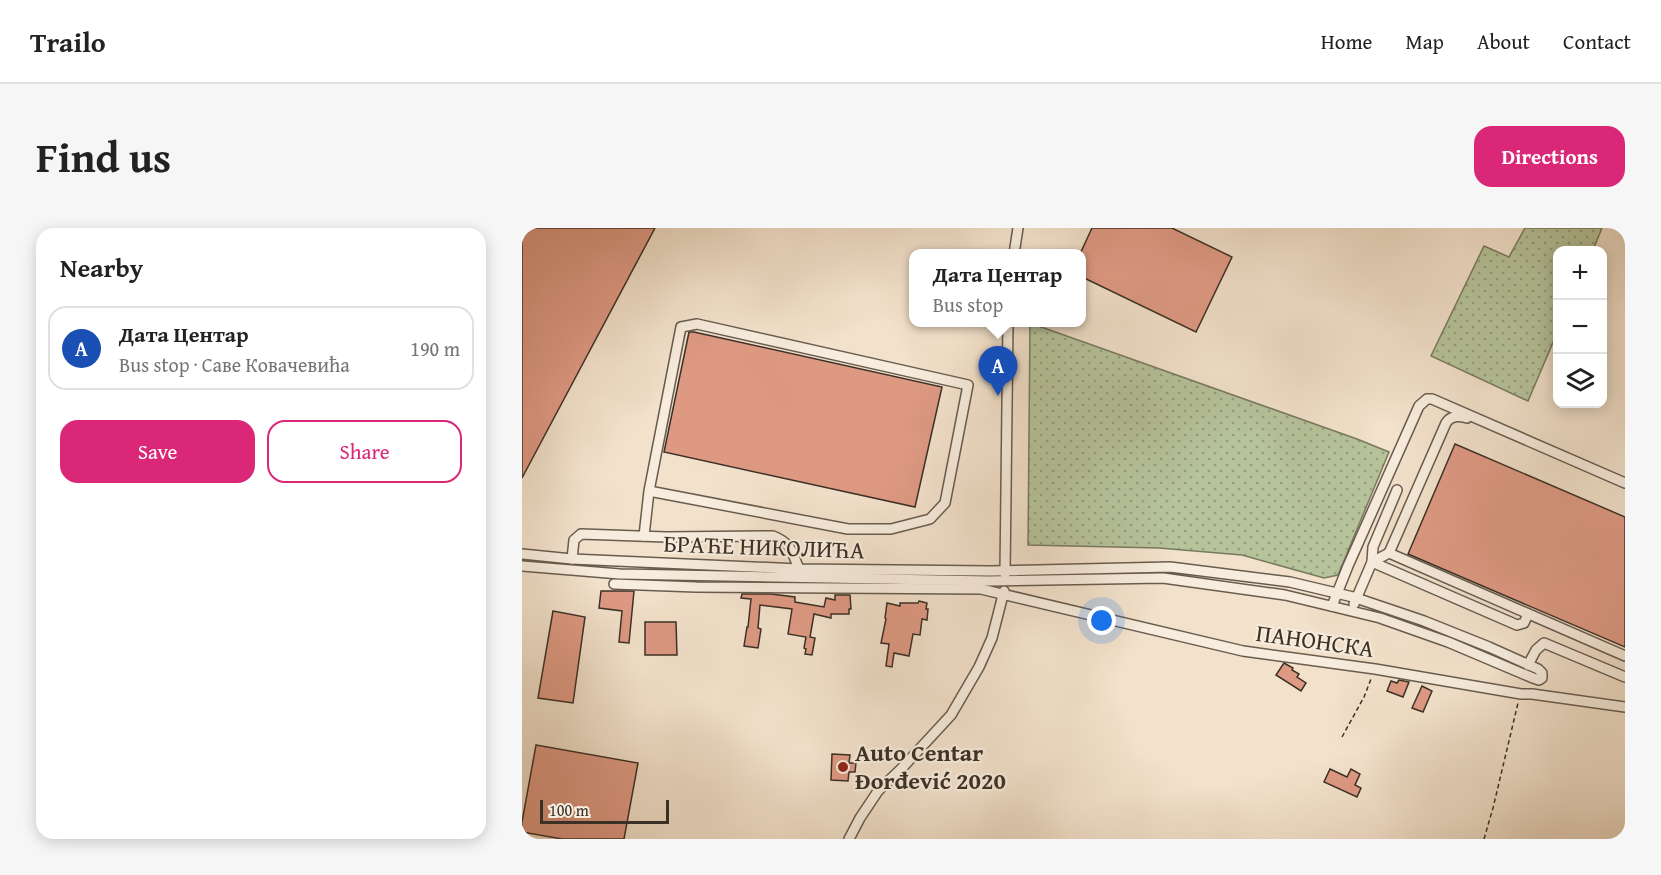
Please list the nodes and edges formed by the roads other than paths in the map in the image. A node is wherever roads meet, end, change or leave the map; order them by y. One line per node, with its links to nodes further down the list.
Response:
1 (1018, 228): 2 (street)
2 (1015, 249)
3 (1008, 327): 15 (street)
4 (1481, 420): 5 (street); 9 (street); 19 (street)
5 (1625, 483)
6 (1397, 490): 12 (street)
7 (649, 491): 7 (street); 8 (street)
8 (644, 536): 11 (street); 14 (street)
9 (1389, 553): 12 (street); 23 (street)
10 (522, 554): 11 (street, БРАЋЕ НИКОЛИЋА)
11 (572, 559): 14 (street, БРАЋЕ НИКОЛИЋА)
12 (1372, 562): 20 (street); 23 (street)
13 (522, 566): 16 (street, БРАЋЕ НИКОЛИЋА)
14 (799, 569): 15 (street, БРАЋЕ НИКОЛИЋА)
15 (1005, 570): 16 (street); 19 (street, БРАЋЕ НИКОЛИЋА)
16 (1005, 581): 18 (street); 21 (street, БРАЋЕ НИКОЛИЋА)
17 (614, 584): 18 (street, ПАНОНСКА)
18 (1004, 594): 27 (street, ПАНОНСКА); 28 (street)
19 (1337, 594): 20 (street, БРАЋЕ НИКОЛИЋА); 21 (street)
20 (1357, 599): 22 (street); 25 (street, БРАЋЕ НИКОЛИЋА)
21 (1332, 606): 22 (street, БРАЋЕ НИКОЛИЋА)
22 (1351, 611): 25 (street, БРАЋЕ НИКОЛИЋА)
23 (1528, 614): 24 (street)
24 (1625, 656)
25 (1528, 665): 26 (street)
26 (1625, 677)
27 (1625, 707)
28 (849, 839)

